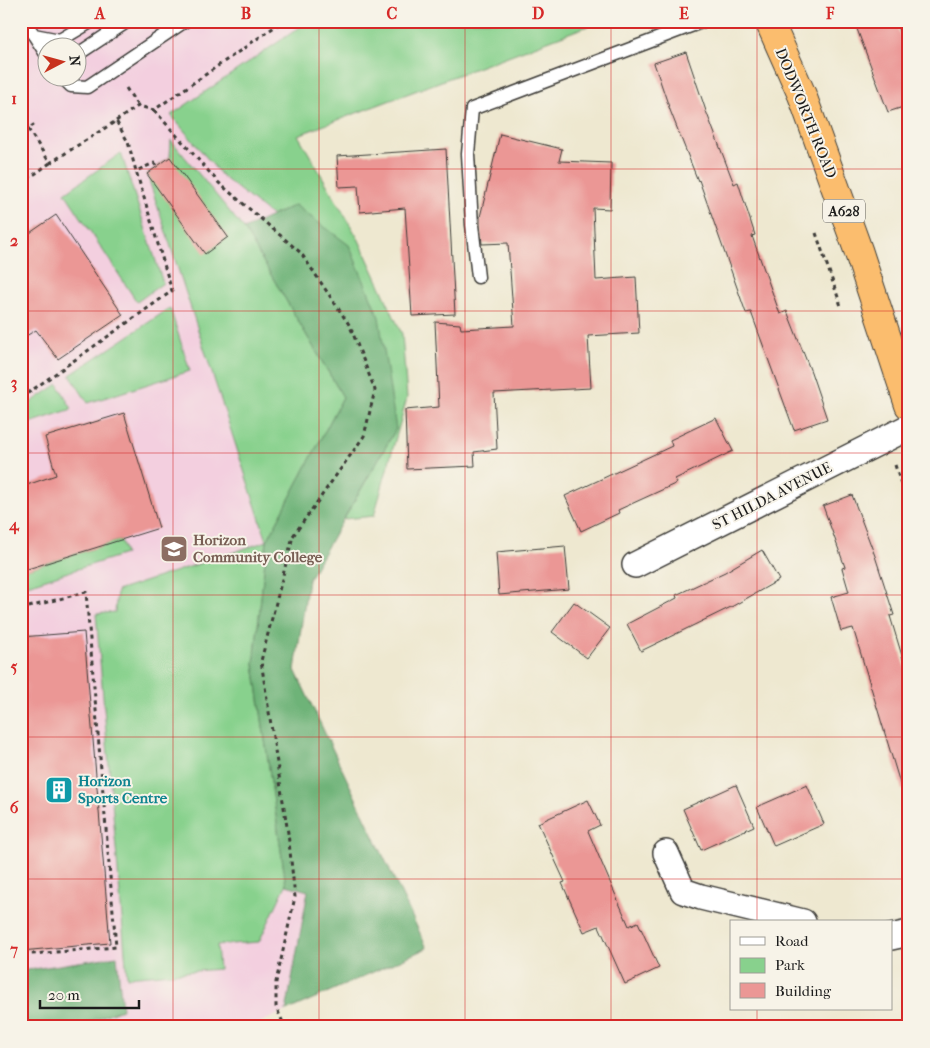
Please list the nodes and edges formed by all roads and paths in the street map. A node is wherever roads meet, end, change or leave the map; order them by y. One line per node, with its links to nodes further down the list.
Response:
1 (24, 21): 9 (lane)
2 (92, 21): 9 (lane)
3 (128, 21): 13 (lane)
4 (185, 21): 14 (lane)
5 (283, 21): 15 (path)
6 (704, 21): 25 (lane)
7 (733, 21): 10 (path)
8 (769, 21): 28 (highway, DODWORTH ROAD / A628)
9 (34, 35): 11 (lane); 12 (lane)
10 (742, 37)
11 (38, 39)
12 (38, 41)
13 (88, 47)
14 (88, 86)
15 (154, 110): 17 (path); 39 (path)
16 (21, 119): 19 (path)
17 (116, 121): 20 (path); 22 (path)
18 (36, 124): 19 (path)
19 (28, 128): 20 (path)
20 (50, 163): 23 (path)
21 (157, 166): 22 (path)
22 (136, 171): 27 (path)
23 (21, 184)
24 (814, 226): 26 (path)
25 (478, 277)
26 (842, 309)
27 (21, 398)
28 (909, 405)
29 (909, 427): 30 (street, ST HILDA AVENUE)
30 (886, 438): 31 (path); 32 (street, ST HILDA AVENUE)
31 (909, 509)
32 (635, 565)
33 (21, 609): 38 (path)
34 (666, 853): 35 (street)
35 (795, 920)
36 (909, 933): 37 (street)
37 (892, 937)
38 (21, 955)
39 (285, 1027)

